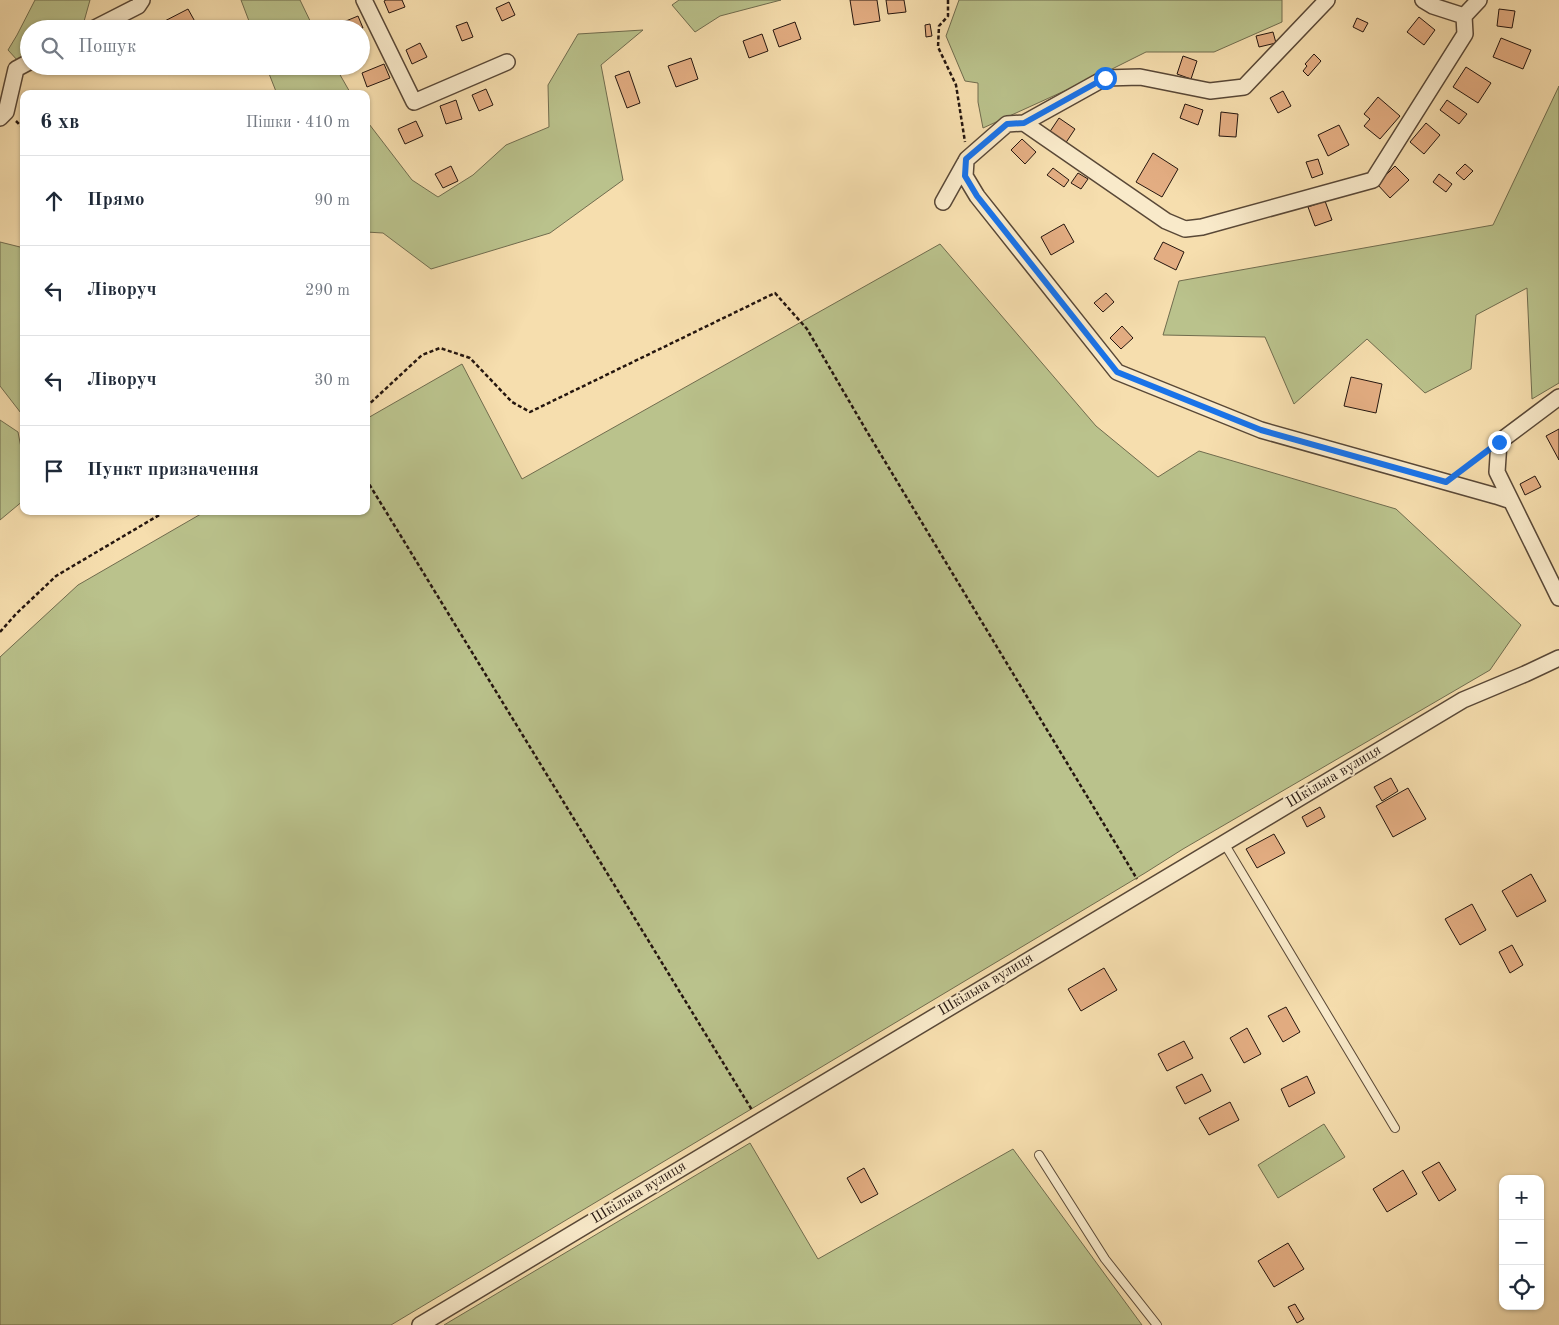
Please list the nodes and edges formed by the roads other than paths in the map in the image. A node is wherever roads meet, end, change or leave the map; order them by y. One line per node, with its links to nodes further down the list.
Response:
1 (364, 0): 8 (street)
2 (1327, 0): 11 (street)
3 (1423, 0): 6 (street)
4 (1480, 0): 6 (street)
5 (140, 3): 7 (street)
6 (1464, 16): 11 (street)
7 (109, 20)
8 (507, 62)
9 (20, 67): 10 (street)
10 (0, 118)
11 (1024, 123): 12 (street)
12 (966, 159): 13 (street); 15 (street)
13 (944, 202)
14 (1559, 397): 15 (street)
15 (1511, 501): 16 (street)
16 (1559, 598)
17 (1559, 658): 18 (street, Шкільна вулиця)
18 (1224, 843): 19 (lane); 21 (street, Шкільна вулиця)
19 (1395, 1128)
20 (1038, 1155): 22 (lane)
21 (420, 1325)
22 (1156, 1325)

